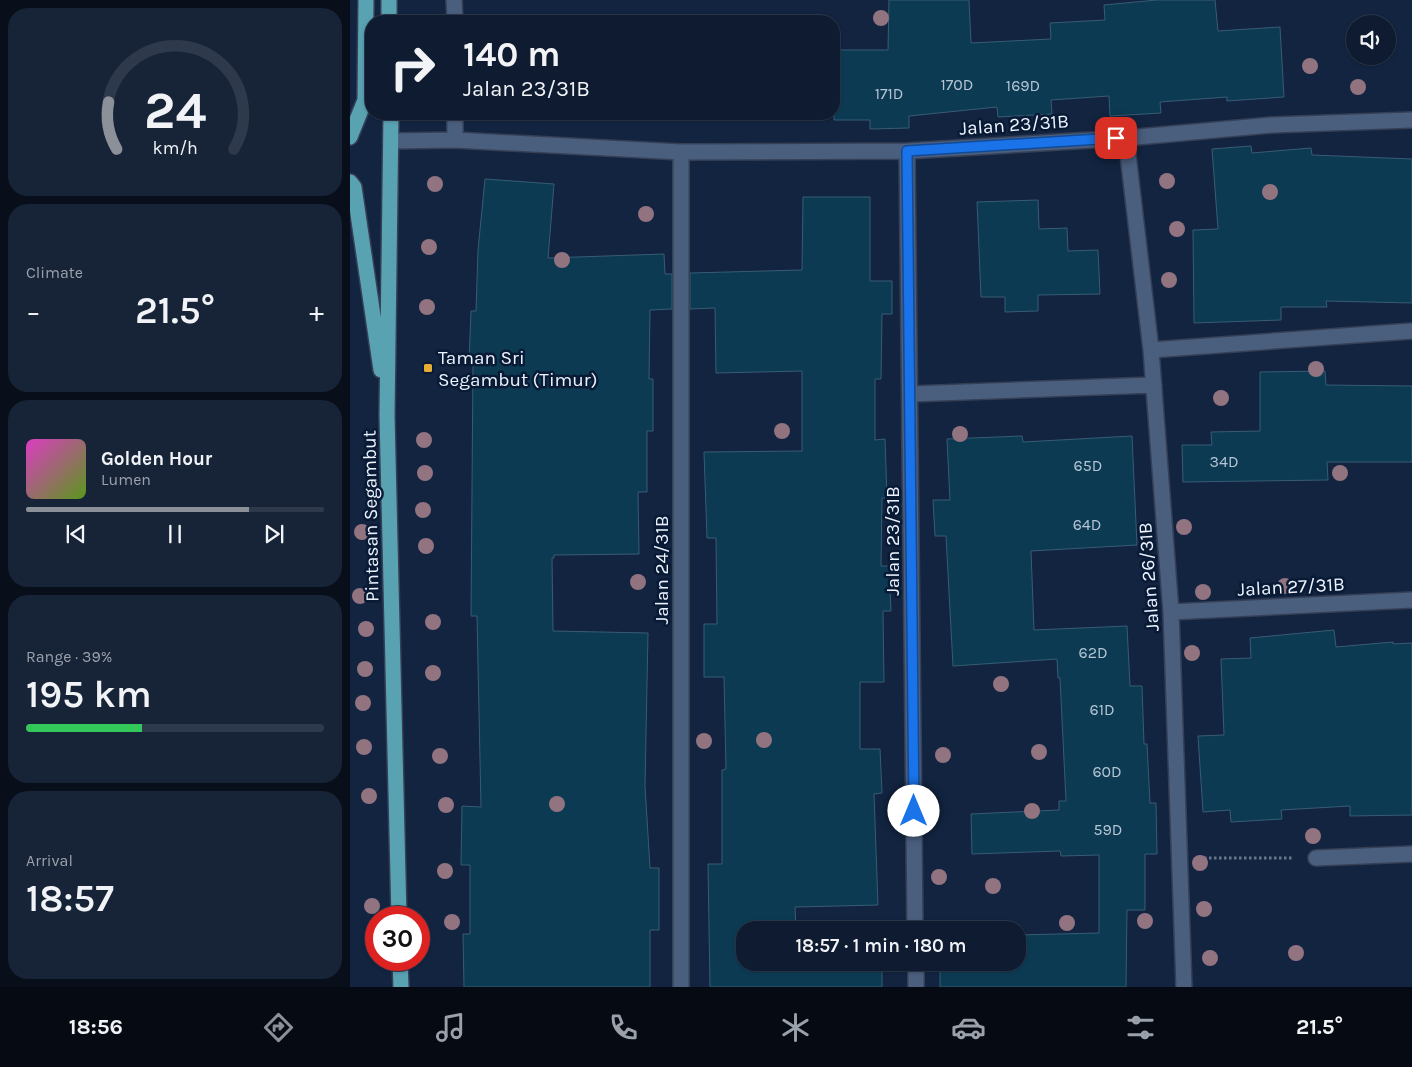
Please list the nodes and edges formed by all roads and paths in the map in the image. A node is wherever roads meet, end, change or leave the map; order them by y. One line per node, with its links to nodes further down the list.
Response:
1 (366, 0): 4 (main road)
2 (389, 0): 5 (main road)
3 (454, 0): 6 (street)
4 (366, 15)
5 (389, 15)
6 (454, 15)
7 (365, 100): 11 (main road)
8 (391, 120): 13 (main road, Pintasan Segambut)
9 (455, 120): 14 (street)
10 (1412, 120): 12 (street, Jalan 23/31B)
11 (350, 137)
12 (1126, 138): 15 (street, Jalan 23/31B); 19 (street, Jalan 26/31B)
13 (392, 140): 14 (street, Jalan 23/31B); 22 (main road, Pintasan Segambut)
14 (455, 140): 16 (street, Jalan 23/31B)
15 (907, 151): 16 (street, Jalan 23/31B); 21 (street, Jalan 23/31B)
16 (681, 152): 33 (street, Jalan 24/31B)
17 (350, 182): 22 (main road)
18 (1412, 331): 19 (street)
19 (1151, 350): 20 (street, Jalan 26/31B)
20 (1154, 385): 21 (street); 24 (street, Jalan 26/31B)
21 (911, 394): 29 (street, Jalan 23/31B)
22 (387, 416): 28 (main road, Pintasan Segambut)
23 (1412, 600): 24 (street, Jalan 27/31B)
24 (1171, 612): 26 (street, Jalan 26/31B)
25 (1412, 854): 27 (street)
26 (1180, 858): 27 (path); 35 (street, Jalan 26/31B)
27 (1316, 858)
28 (399, 906)
29 (915, 921)
30 (400, 971): 32 (main road)
31 (916, 971): 34 (street)
32 (401, 987)
33 (681, 987)
34 (916, 987)
35 (1184, 987)

